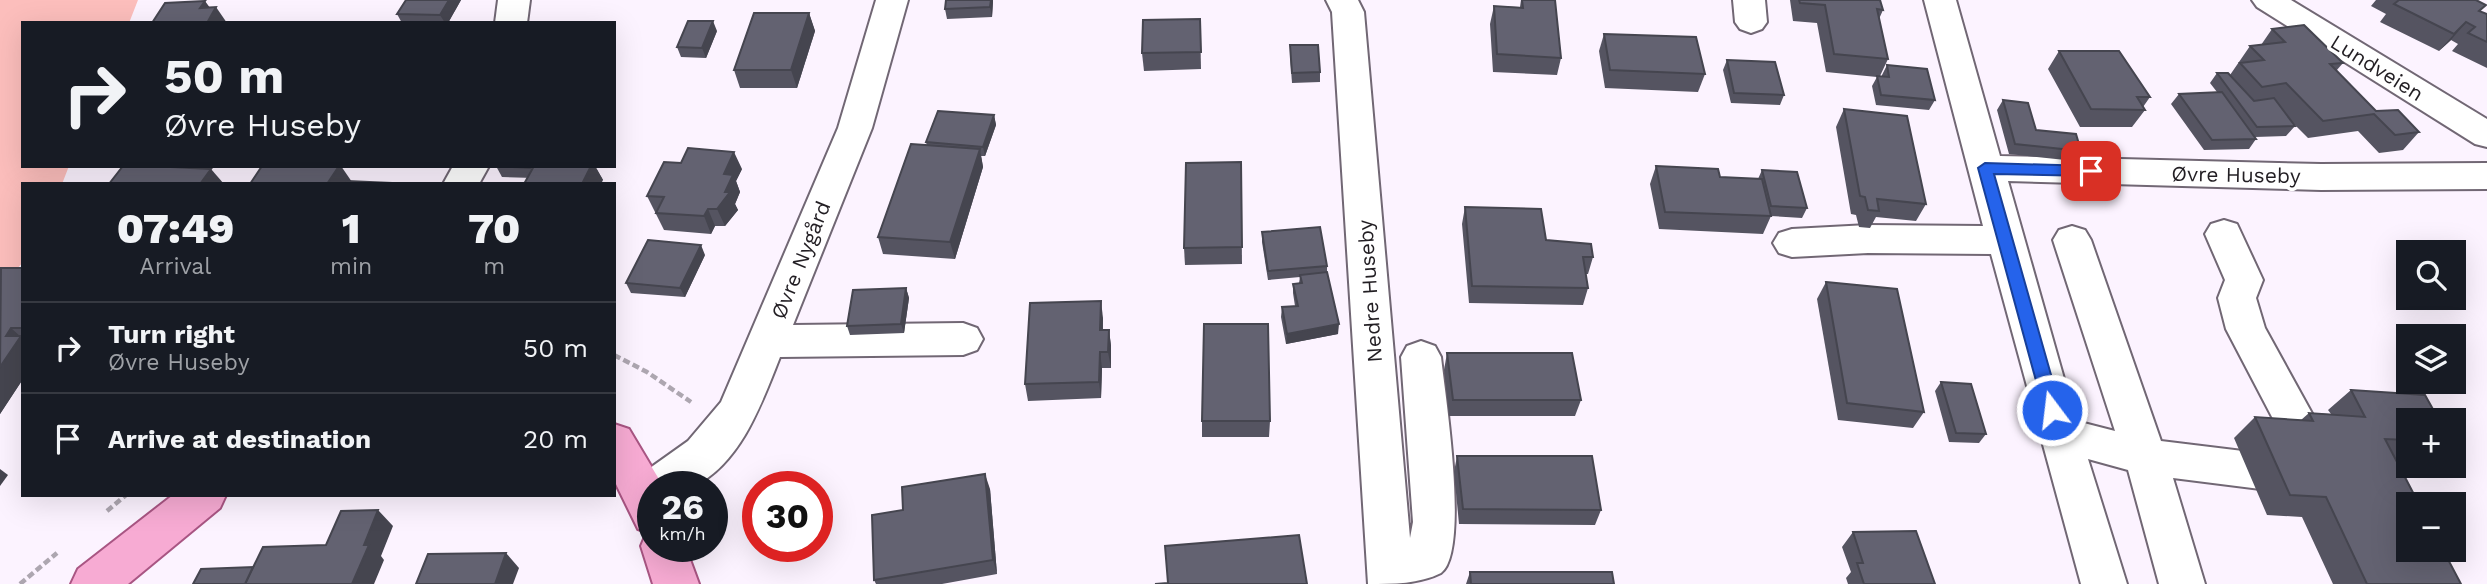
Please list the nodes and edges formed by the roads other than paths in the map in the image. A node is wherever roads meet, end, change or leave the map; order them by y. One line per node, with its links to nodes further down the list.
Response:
1 (514, 0): 6 (street)
2 (892, 0): 15 (street, Øvre Nygård)
3 (1342, 0): 24 (street, Nedre Huseby)
4 (1940, 0): 8 (street)
5 (2268, 0): 7 (street, Lundveien)
6 (511, 21)
7 (2487, 135)
8 (1985, 168): 9 (street, Øvre Huseby); 11 (street)
9 (2487, 176)
10 (2224, 234): 19 (street)
11 (2008, 240): 13 (street); 17 (street)
12 (2072, 240): 19 (street)
13 (1792, 243)
14 (963, 339): 15 (street)
15 (768, 341): 20 (street, Øvre Nygård)
16 (1421, 357): 24 (street)
17 (2059, 434): 19 (street); 27 (street)
18 (616, 445): 21 (main road)
19 (2144, 457): 28 (street)
20 (685, 471)
21 (637, 475)
22 (203, 497): 25 (main road)
23 (668, 562): 26 (main road)
24 (1391, 580)
25 (94, 584)
26 (676, 584)
27 (2104, 584)
28 (2182, 584)

